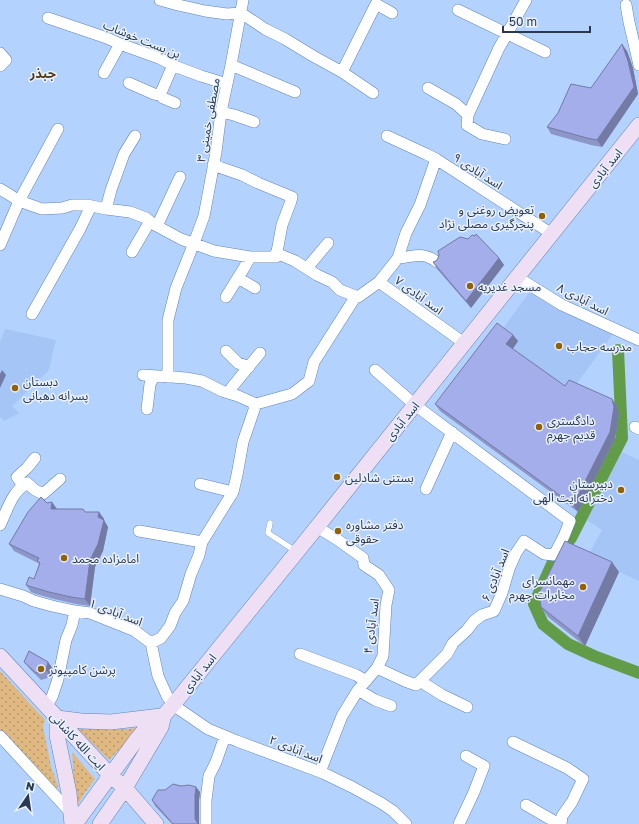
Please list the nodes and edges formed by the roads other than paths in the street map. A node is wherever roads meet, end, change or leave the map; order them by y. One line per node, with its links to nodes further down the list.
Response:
1 (160, 0): 6 (street)
2 (243, 0): 6 (street, مصطفی خمینی ۳)
3 (526, 0): 9 (street)
4 (626, 5): 15 (street)
5 (458, 10): 9 (street)
6 (241, 13): 14 (street, مصطفی خمینی ۳); 17 (street)
7 (392, 13): 17 (street)
8 (48, 18): 10 (street, بن بست خوشاب)
9 (507, 34): 11 (street); 27 (street)
10 (120, 44): 13 (street, بن بست خوشاب); 18 (street)
11 (545, 52)
12 (0, 54): 16 (street)
13 (173, 65): 20 (street, بن بست خوشاب); 24 (street)
14 (231, 65): 20 (street, مصطفی خمینی ۳); 22 (street)
15 (639, 65)
16 (0, 66)
17 (342, 72): 23 (street)
18 (104, 73)
19 (129, 83): 24 (street)
20 (227, 84): 26 (street, مصطفی خمینی ۳)
21 (428, 88): 27 (street)
22 (296, 92)
23 (373, 93)
24 (160, 95): 25 (street)
25 (175, 103)
26 (221, 112): 28 (street); 35 (street, مصطفی خمینی ۳)
27 (468, 115): 33 (street)
28 (254, 122)
29 (639, 125): 42 (main road, اسد آبادی)
30 (58, 129): 38 (street)
31 (135, 136): 40 (street)
32 (387, 136): 34 (street, اسد آبادی ۹)
33 (505, 139)
34 (436, 159): 42 (street, اسد آبادی ۹); 49 (street)
35 (214, 165): 43 (street, مصطفی خمینی ۳); 47 (street)
36 (180, 177): 41 (street)
37 (0, 189): 38 (street)
38 (19, 201): 39 (street); 45 (street)
39 (91, 206): 40 (street); 58 (street)
40 (106, 209): 41 (street)
41 (153, 224): 43 (street); 46 (street)
42 (552, 234): 52 (main road, اسد آبادی)
43 (194, 243): 48 (street); 65 (street, مصطفی خمینی ۳)
44 (328, 243): 51 (street)
45 (0, 245)
46 (132, 252)
47 (276, 253): 48 (street); 51 (street)
48 (250, 257): 53 (street)
49 (398, 258): 50 (street); 54 (street)
50 (437, 262)
51 (307, 268): 56 (street)
52 (517, 277): 59 (street, اسد آبادی ۸); 60 (main road, اسد آبادی)
53 (238, 278): 55 (street); 57 (street)
54 (379, 282): 56 (street, اسد آبادی ۷); 60 (street, اسد آبادی ۷)
55 (255, 288)
56 (356, 296): 67 (street)
57 (226, 297)
58 (32, 314)
59 (639, 340)
60 (464, 343): 68 (main road, اسد آبادی)
61 (226, 351): 63 (street)
62 (260, 354): 63 (street)
63 (249, 367): 66 (street)
64 (375, 370): 68 (street, اسد آبادی ۶)
65 (168, 377): 66 (street); 69 (street)
66 (229, 394): 67 (street)
67 (256, 404): 76 (street)
68 (415, 405): 70 (street, اسد آبادی ۶); 79 (main road, اسد آبادی)
69 (147, 409)
70 (452, 432): 75 (street); 90 (street, اسد آبادی ۶)
71 (35, 458): 74 (street)
72 (60, 479): 74 (street)
73 (200, 484): 76 (street)
74 (23, 486): 78 (street)
75 (426, 489)
76 (233, 492): 81 (street)
77 (270, 523): 82 (lane)
78 (0, 525)
79 (317, 527): 82 (main road, اسد آبادی); 88 (street, اسد آبادی ۴)
80 (139, 531): 81 (street)
81 (202, 542): 85 (street)
82 (298, 552): 95 (main road, اسد آبادی)
83 (0, 589): 84 (street, اسد آبادی ۱)
84 (75, 611): 85 (street, اسد آبادی ۱); 93 (street)
85 (151, 643): 95 (street)
86 (300, 654): 89 (street)
87 (0, 656): 93 (main road, ایت الله کاشانی)
88 (377, 668): 89 (street, اسد آبادی ۴); 90 (street)
89 (366, 681): 91 (street, اسد آبادی ۴)
90 (420, 681): 94 (street)
91 (358, 690): 92 (street); 101 (street, اسد آبادی ۴)
92 (391, 706)
93 (46, 707): 96 (main road, ایت الله کاشانی)
94 (467, 707)
95 (169, 710): 96 (main road); 98 (street, اسد آبادی ۲); 102 (main road, اسد آبادی); 103 (main road, اسد آبادی)
96 (57, 718): 102 (main road, ایت الله کاشانی); 105 (main road)
97 (0, 736): 105 (street)
98 (225, 736): 101 (street, اسد آبادی ۲); 108 (street)
99 (514, 742): 111 (street)
100 (466, 756): 110 (street)
101 (320, 772): 109 (street, اسد آبادی ۲)
102 (110, 775): 103 (main road, ایت الله کاشانی); 105 (main road, اسد آبادی)
103 (125, 788): 106 (main road, اسد آبادی); 107 (main road, ایت الله کاشانی)
104 (526, 805): 111 (street)
105 (73, 821)
106 (100, 824)
107 (156, 824)
108 (206, 824)
109 (406, 824)
110 (459, 824)
111 (560, 824)

